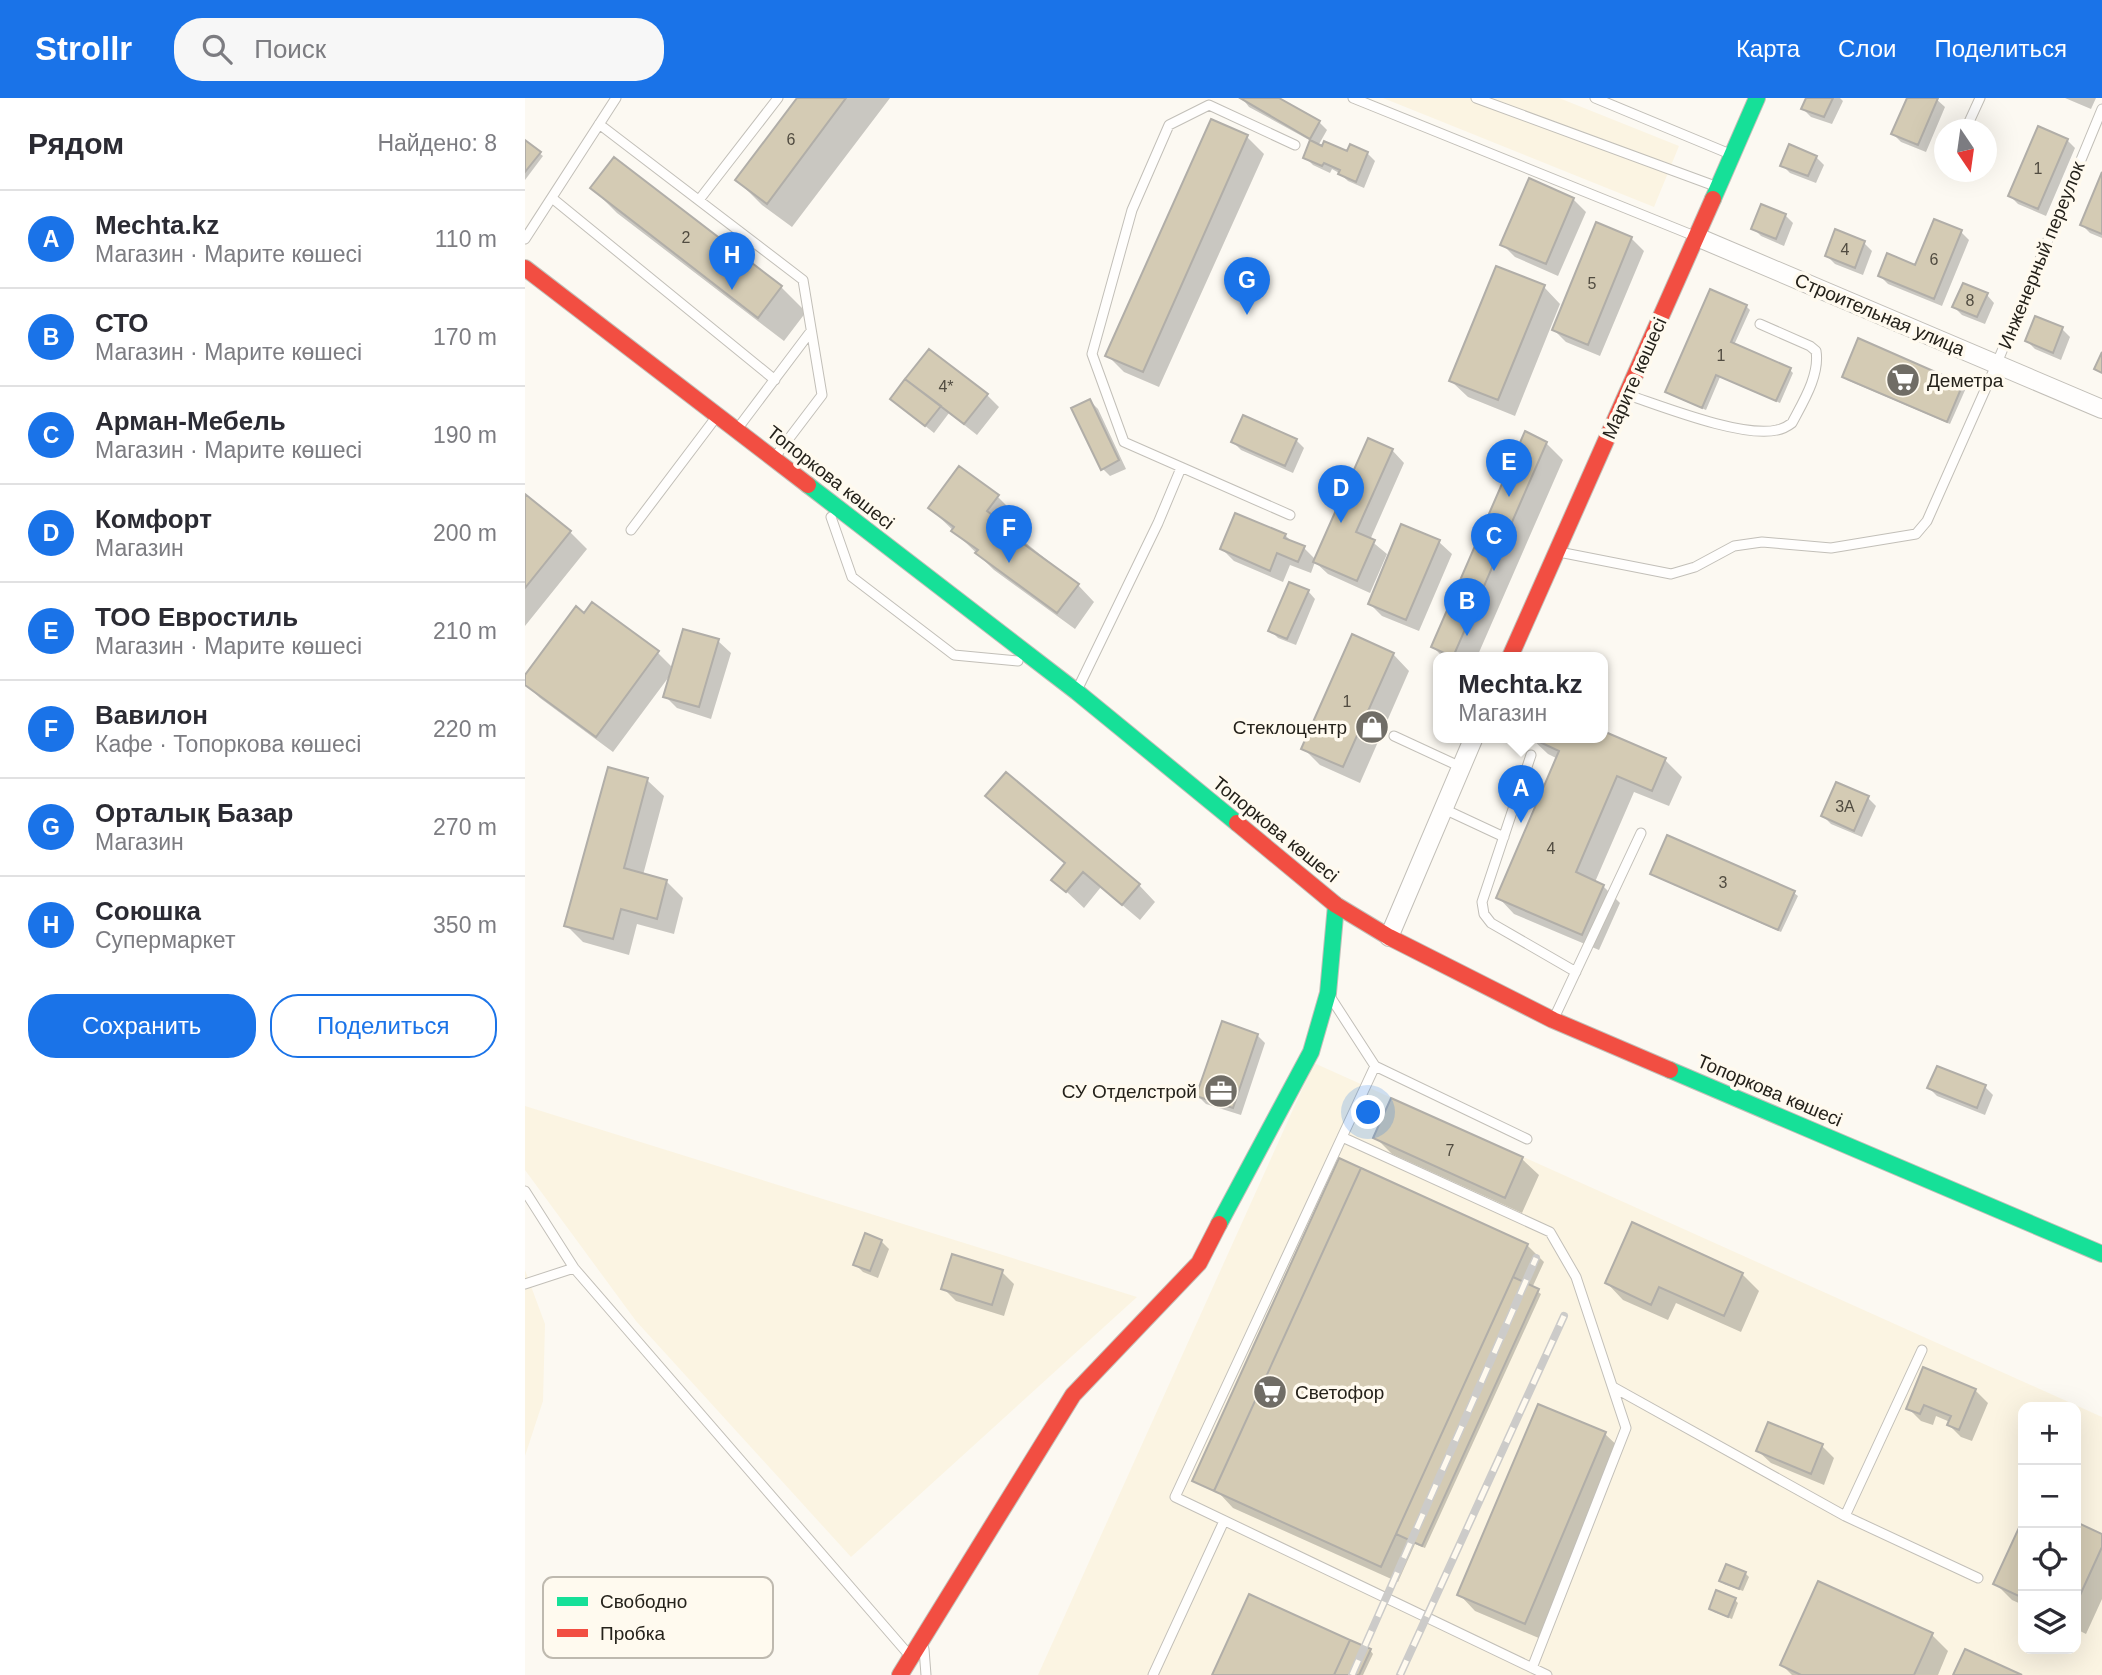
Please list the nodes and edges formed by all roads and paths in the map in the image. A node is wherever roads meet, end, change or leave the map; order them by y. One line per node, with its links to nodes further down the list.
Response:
1 (616, 98): 10 (lane)
2 (778, 98): 15 (lane)
3 (1353, 98): 16 (lane)
4 (1476, 98): 13 (lane)
5 (1595, 98): 12 (lane)
6 (1757, 98): 12 (main road, Марите көшесі)
7 (1980, 98): 9 (lane)
8 (2102, 109): 21 (lane, Инженерный переулок)
9 (1970, 119)
10 (599, 124): 14 (lane); 15 (lane)
11 (1295, 145): 28 (lane)
12 (1732, 154): 13 (main road, Марите көшесі)
13 (1717, 187): 16 (main road, Марите көшесі)
14 (552, 198): 17 (lane); 22 (lane)
15 (699, 200): 20 (lane)
16 (1697, 237): 21 (street, Строительная улица); 23 (main road, Марите көшесі)
17 (525, 239)
18 (525, 268): 25 (main road, Топоркова көшесі)
19 (1761, 324): 23 (lane)
20 (811, 331): 22 (lane); 27 (lane)
21 (1997, 363): 24 (street, Строительная улица); 32 (lane, Инженерный переулок)
22 (775, 380): 26 (lane)
23 (1627, 395): 32 (main road, Марите көшесі)
24 (2102, 409)
25 (717, 416): 26 (main road, Топоркова көшесі); 31 (lane)
26 (736, 430): 27 (main road, Топоркова көшесі)
27 (773, 459): 29 (main road, Топоркова көшесі)
28 (1181, 468): 30 (lane); 35 (lane)
29 (825, 499): 34 (main road, Топоркова көшесі); 34 (lane)
30 (1290, 515)
31 (631, 530)
32 (1557, 552): 33 (main road, Марите көшесі)
33 (1512, 652)
34 (1039, 663): 35 (main road, Топоркова көшесі)
35 (1077, 692): 43 (main road, Топоркова көшесі)
36 (1394, 736): 39 (lane)
37 (1472, 743): 39 (street)
38 (1531, 755): 42 (lane)
39 (1461, 767): 40 (street)
40 (1444, 809): 42 (lane); 44 (street)
41 (1641, 833): 45 (lane)
42 (1504, 837): 45 (lane)
43 (1336, 905): 44 (main road, Топоркова көшесі); 46 (main road)
44 (1389, 937): 47 (main road, Топоркова көшесі)
45 (1576, 972): 47 (lane)
46 (1328, 993): 48 (lane); 60 (main road)
47 (1553, 1020): 52 (main road, Топоркова көшесі)
48 (1375, 1066): 49 (lane); 50 (lane)
49 (1342, 1137): 56 (lane); 58 (lane)
50 (1527, 1139)
51 (525, 1191): 53 (lane)
52 (2102, 1254)
53 (574, 1268): 54 (lane); 61 (lane)
54 (525, 1284)
55 (1921, 1350): 57 (lane)
56 (1613, 1387): 57 (lane); 62 (lane)
57 (1845, 1517): 59 (lane)
58 (1224, 1521): 62 (lane); 65 (lane)
59 (1978, 1578)
60 (924, 1637): 61 (main road); 64 (lane)
61 (911, 1658): 63 (main road)
62 (1532, 1668): 66 (lane)
63 (900, 1675)
64 (926, 1675)
65 (1153, 1675)
66 (1547, 1675)

